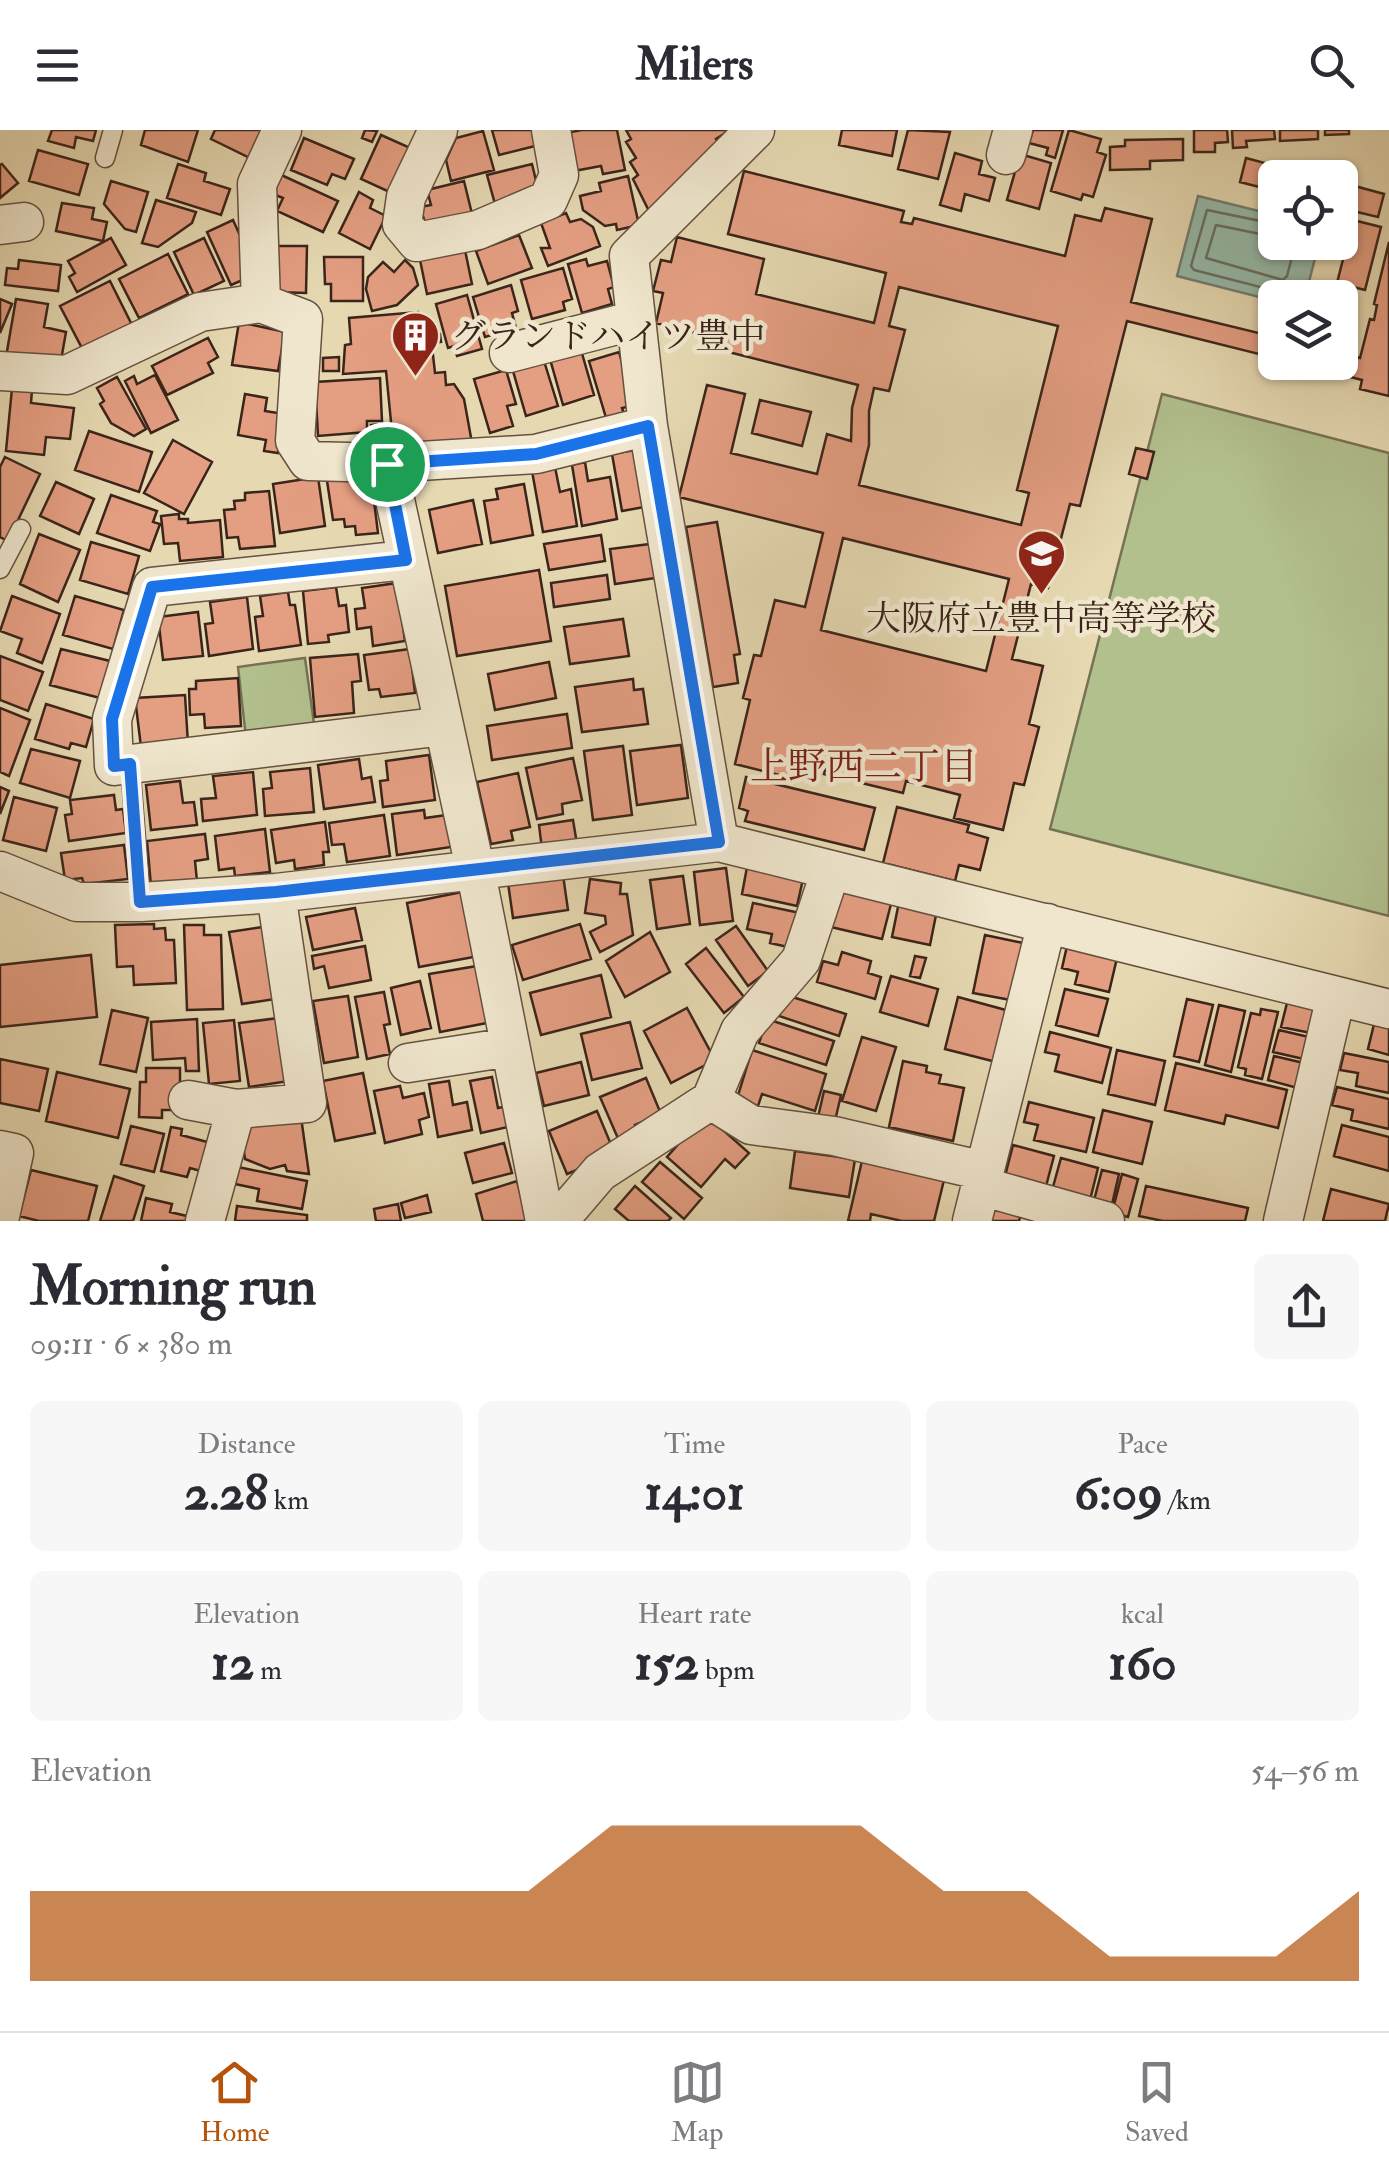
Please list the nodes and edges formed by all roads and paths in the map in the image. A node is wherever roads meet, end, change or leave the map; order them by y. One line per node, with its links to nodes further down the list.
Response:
1 (114, 130): 6 (lane)
2 (282, 130): 7 (street)
3 (438, 130): 4 (street)
4 (551, 130)
5 (755, 130): 8 (street)
6 (105, 158)
7 (261, 303): 10 (street); 12 (street)
8 (636, 320): 9 (street); 11 (street)
9 (509, 354)
10 (0, 370)
11 (648, 426): 12 (street); 18 (street)
12 (387, 464): 14 (street)
13 (21, 528): 15 (lane)
14 (406, 560): 16 (street); 17 (street)
15 (0, 569)
16 (444, 726): 17 (street); 19 (street)
17 (130, 764): 23 (lane)
18 (719, 842): 19 (street); 21 (street)
19 (474, 868): 22 (street); 27 (street)
20 (0, 870): 23 (street)
21 (832, 870): 24 (street); 30 (street)
22 (276, 892): 23 (street); 31 (street)
23 (140, 902)
24 (1047, 923): 25 (street); 33 (street)
25 (1336, 996): 26 (street); 39 (street)
26 (1389, 1009)
27 (510, 1047): 28 (street); 36 (street)
28 (408, 1063)
29 (188, 1100): 31 (street)
30 (711, 1100): 33 (street); 37 (street)
31 (236, 1109): 35 (street)
32 (0, 1150): 34 (street)
33 (979, 1193): 38 (street)
34 (0, 1216)
35 (204, 1221)
36 (545, 1221)
37 (558, 1221)
38 (1105, 1221)
39 (1282, 1221)

